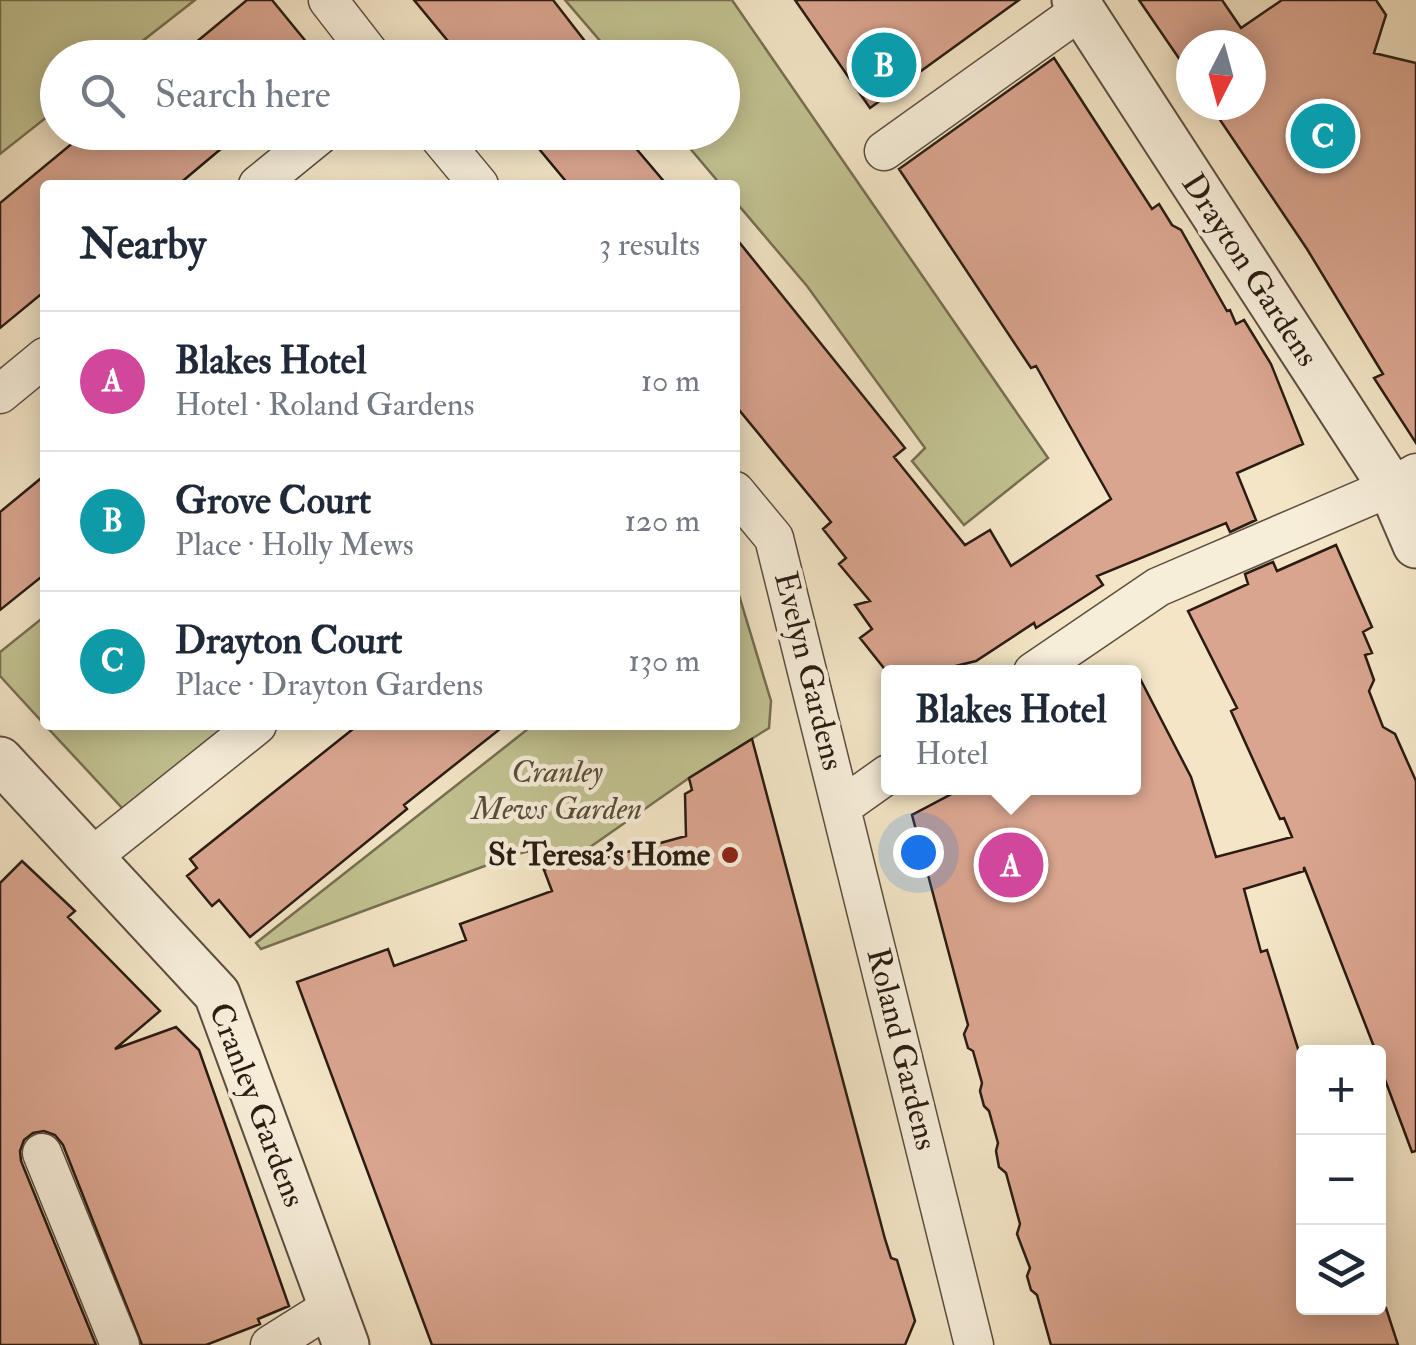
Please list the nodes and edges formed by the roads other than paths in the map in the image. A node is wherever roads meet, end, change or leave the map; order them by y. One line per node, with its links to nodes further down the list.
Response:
1 (328, 0): 3 (street)
2 (1078, 5): 6 (street); 11 (street, Drayton Gardens)
3 (359, 40)
4 (301, 150): 7 (street)
5 (450, 150): 8 (street)
6 (884, 151)
7 (264, 180)
8 (475, 180)
9 (40, 361): 10 (street)
10 (0, 394)
11 (1403, 480): 13 (street, Drayton Gardens); 14 (street)
12 (740, 497): 18 (street, Evelyn Gardens)
13 (1416, 544)
14 (1043, 665)
15 (252, 730): 19 (street)
16 (0, 760): 19 (street, Cranley Gardens)
17 (881, 779): 18 (street)
18 (843, 806): 24 (street, Roland Gardens)
19 (93, 856): 21 (street, Cranley Gardens)
20 (42, 1153): 22 (street)
21 (339, 1325): 23 (street)
22 (120, 1345)
23 (270, 1345)
24 (974, 1345)

